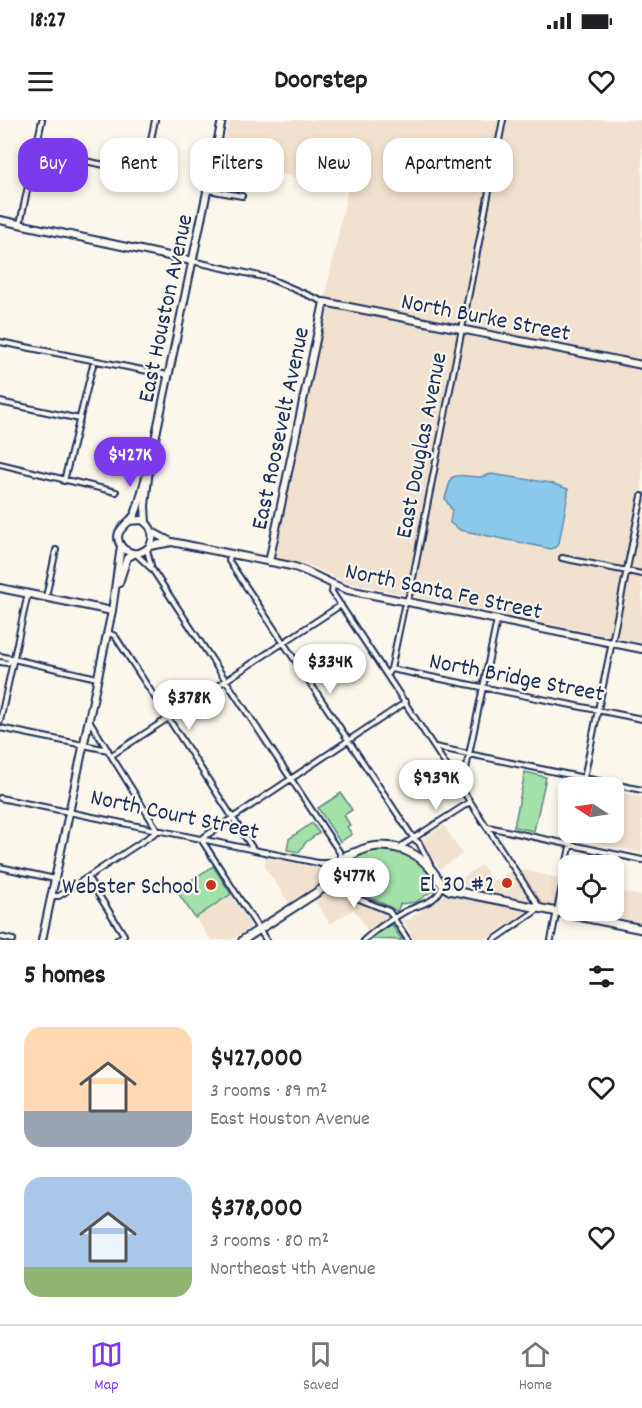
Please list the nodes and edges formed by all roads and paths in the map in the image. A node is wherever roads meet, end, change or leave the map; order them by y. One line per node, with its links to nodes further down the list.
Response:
1 (42, 120): 5 (street)
2 (155, 120): 7 (street)
3 (222, 120): 6 (street, East Houston Avenue)
4 (503, 120): 16 (street, East Douglas Avenue)
5 (39, 138)
6 (218, 138)
7 (88, 162)
8 (27, 192): 13 (street)
9 (208, 192): 14 (street, East Houston Avenue)
10 (219, 192): 11 (street)
11 (242, 196)
12 (0, 220): 13 (street)
13 (20, 224): 14 (street)
14 (192, 261): 15 (street); 20 (street, East Houston Avenue)
15 (324, 302): 16 (street, North Burke Street); 39 (street, East Roosevelt Avenue)
16 (460, 329): 19 (street, North Burke Street); 48 (street, East Douglas Avenue)
17 (0, 342): 18 (street)
18 (94, 361): 20 (street); 22 (street)
19 (642, 365)
20 (169, 375): 24 (street, East Houston Avenue)
21 (0, 402): 22 (street)
22 (80, 419): 25 (street)
23 (0, 464): 25 (street)
24 (149, 468): 29 (street, East Houston Avenue); 30 (street, East Houston Avenue)
25 (64, 481): 26 (street)
26 (116, 492)
27 (642, 496): 28 (street)
28 (641, 505): 41 (street)
29 (129, 521): 30 (street); 33 (street)
30 (146, 523): 31 (street)
31 (152, 532): 32 (street, North Santa Fe Street); 34 (street)
32 (172, 542): 34 (street, North Santa Fe Street); 37 (street, North Santa Fe Street)
33 (121, 546): 36 (street); 45 (street)
34 (148, 548): 36 (street); 40 (street)
35 (56, 550): 47 (street)
36 (135, 554): 40 (street); 45 (street)
37 (230, 554): 39 (street, North Santa Fe Street); 54 (street)
38 (562, 558): 41 (street)
39 (269, 562): 43 (street, North Santa Fe Street)
40 (152, 569): 62 (street)
41 (628, 571): 42 (street); 53 (street)
42 (642, 574)
43 (333, 585): 48 (street, North Santa Fe Street); 49 (street)
44 (0, 588): 46 (street)
45 (116, 589): 50 (street)
46 (28, 593): 47 (street); 57 (street)
47 (46, 597): 50 (street)
48 (406, 602): 51 (street, North Santa Fe Street); 59 (street, East Douglas Avenue)
49 (341, 605): 54 (street); 60 (street)
50 (112, 611): 52 (street)
51 (497, 620): 53 (street, North Santa Fe Street); 63 (street)
52 (107, 632): 61 (street); 66 (street)
53 (612, 643): 55 (street, North Santa Fe Street); 65 (street)
54 (284, 644): 62 (street); 71 (street)
55 (642, 649)
56 (0, 656): 57 (street)
57 (13, 660): 58 (street); 61 (street); 69 (street)
58 (0, 662)
59 (392, 669): 60 (street, North Bridge Street); 63 (street, North Bridge Street)
60 (387, 674): 64 (street)
61 (98, 679): 68 (street)
62 (226, 681): 66 (street); 78 (street)
63 (483, 688): 65 (street, North Bridge Street); 75 (street)
64 (406, 702): 71 (street); 73 (street)
65 (598, 710): 67 (street, North Bridge Street); 77 (street)
66 (168, 719): 74 (street); 85 (street)
67 (642, 719)
68 (89, 720): 72 (street); 74 (street)
69 (0, 721)
70 (0, 728): 72 (street)
71 (348, 741): 78 (street); 89 (street)
72 (84, 744): 74 (street); 84 (street)
73 (434, 747): 75 (street); 80 (street)
74 (111, 752): 87 (street)
75 (470, 754): 76 (street); 80 (street)
76 (579, 777)
77 (584, 777)
78 (289, 779): 85 (street); 94 (street)
79 (624, 786): 81 (street)
80 (462, 789): 83 (street)
81 (642, 790)
82 (0, 798): 84 (street, North Court Street)
83 (470, 802): 86 (street); 89 (street)
84 (70, 811): 87 (street, North Court Street); 103 (street)
85 (234, 818): 88 (street); 92 (street)
86 (487, 827): 90 (street); 106 (street)
87 (158, 831): 88 (street, North Court Street); 102 (street)
88 (201, 839): 92 (street, North Court Street); 109 (street)
89 (414, 839): 91 (street); 100 (street)
90 (570, 845): 97 (street); 107 (street)
91 (399, 848): 93 (main road); 100 (main road)
92 (254, 850): 98 (street, North Court Street)
93 (362, 850): 95 (street); 101 (main road)
94 (340, 853): 95 (street); 96 (street)
95 (346, 854): 96 (street)
96 (339, 859): 98 (street); 101 (street)
97 (642, 860)
98 (318, 863): 101 (street, North Court Street)
99 (0, 867): 103 (street)
100 (431, 869): 104 (main road)
101 (339, 874): 108 (street); 109 (main road)
102 (88, 878): 105 (street); 114 (street)
103 (56, 879): 105 (street)
104 (442, 886): 106 (main road); 108 (street)
105 (52, 896): 113 (street)
106 (540, 908): 107 (main road); 119 (street)
107 (556, 912): 110 (main road); 120 (street)
108 (395, 918): 117 (street); 118 (street)
109 (259, 929): 115 (main road); 116 (street)
110 (642, 929)
111 (0, 937): 112 (street)
112 (13, 940)
113 (42, 940)
114 (117, 940)
115 (243, 940)
116 (266, 940)
117 (364, 940)
118 (408, 940)
119 (494, 940)
120 (551, 940)

